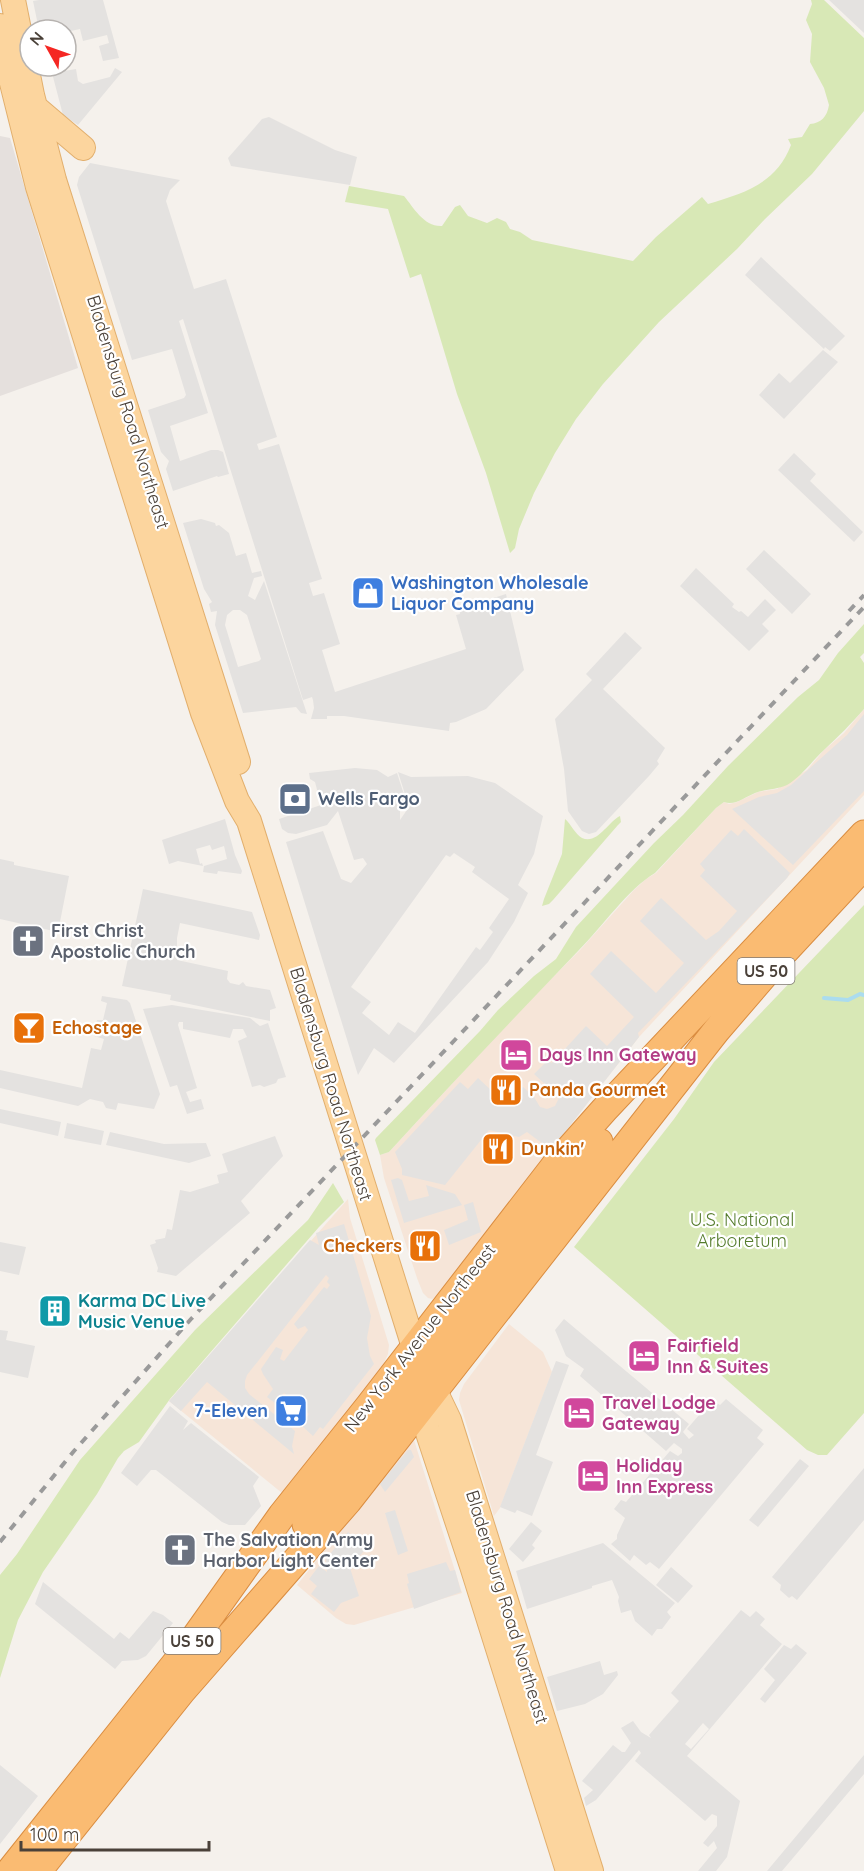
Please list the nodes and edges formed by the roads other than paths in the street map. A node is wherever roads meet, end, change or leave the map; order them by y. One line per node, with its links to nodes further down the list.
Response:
1 (13, 0): 3 (main road, Bladensburg Road Northeast)
2 (0, 26): 5 (main road, Bladensburg Road Northeast)
3 (36, 108): 4 (main road); 5 (main road, Bladensburg Road Northeast)
4 (83, 148)
5 (159, 540): 15 (main road, Bladensburg Road Northeast)
6 (864, 834): 10 (highway, New York Avenue Northeast / US 50)
7 (864, 866): 11 (highway, New York Avenue Northeast / US 50)
8 (784, 891): 12 (highway)
9 (829, 930): 11 (highway)
10 (734, 972): 12 (highway, New York Avenue Northeast / US 50); 13 (highway)
11 (675, 1082): 14 (highway, New York Avenue Northeast / US 50)
12 (586, 1129): 15 (highway, New York Avenue Northeast / US 50)
13 (541, 1215): 14 (highway); 16 (highway)
14 (549, 1244): 16 (highway, New York Avenue Northeast / US 50)
15 (414, 1347): 16 (main road, Bladensburg Road Northeast); 17 (highway, New York Avenue Northeast / US 50)
16 (426, 1387): 17 (highway); 19 (highway, New York Avenue Northeast / US 50); 23 (main road, Bladensburg Road Northeast); 24 (main road, Bladensburg Road Northeast)
17 (354, 1443): 18 (highway, New York Avenue Northeast / US 50); 19 (highway)
18 (211, 1616): 19 (highway); 20 (highway, New York Avenue Northeast / US 50)
19 (240, 1624): 20 (highway, New York Avenue Northeast / US 50)
20 (123, 1747): 21 (highway, New York Avenue Northeast / US 50)
21 (39, 1858): 22 (highway, New York Avenue Northeast / US 50)
22 (10, 1871)
23 (568, 1871)
24 (591, 1871)

